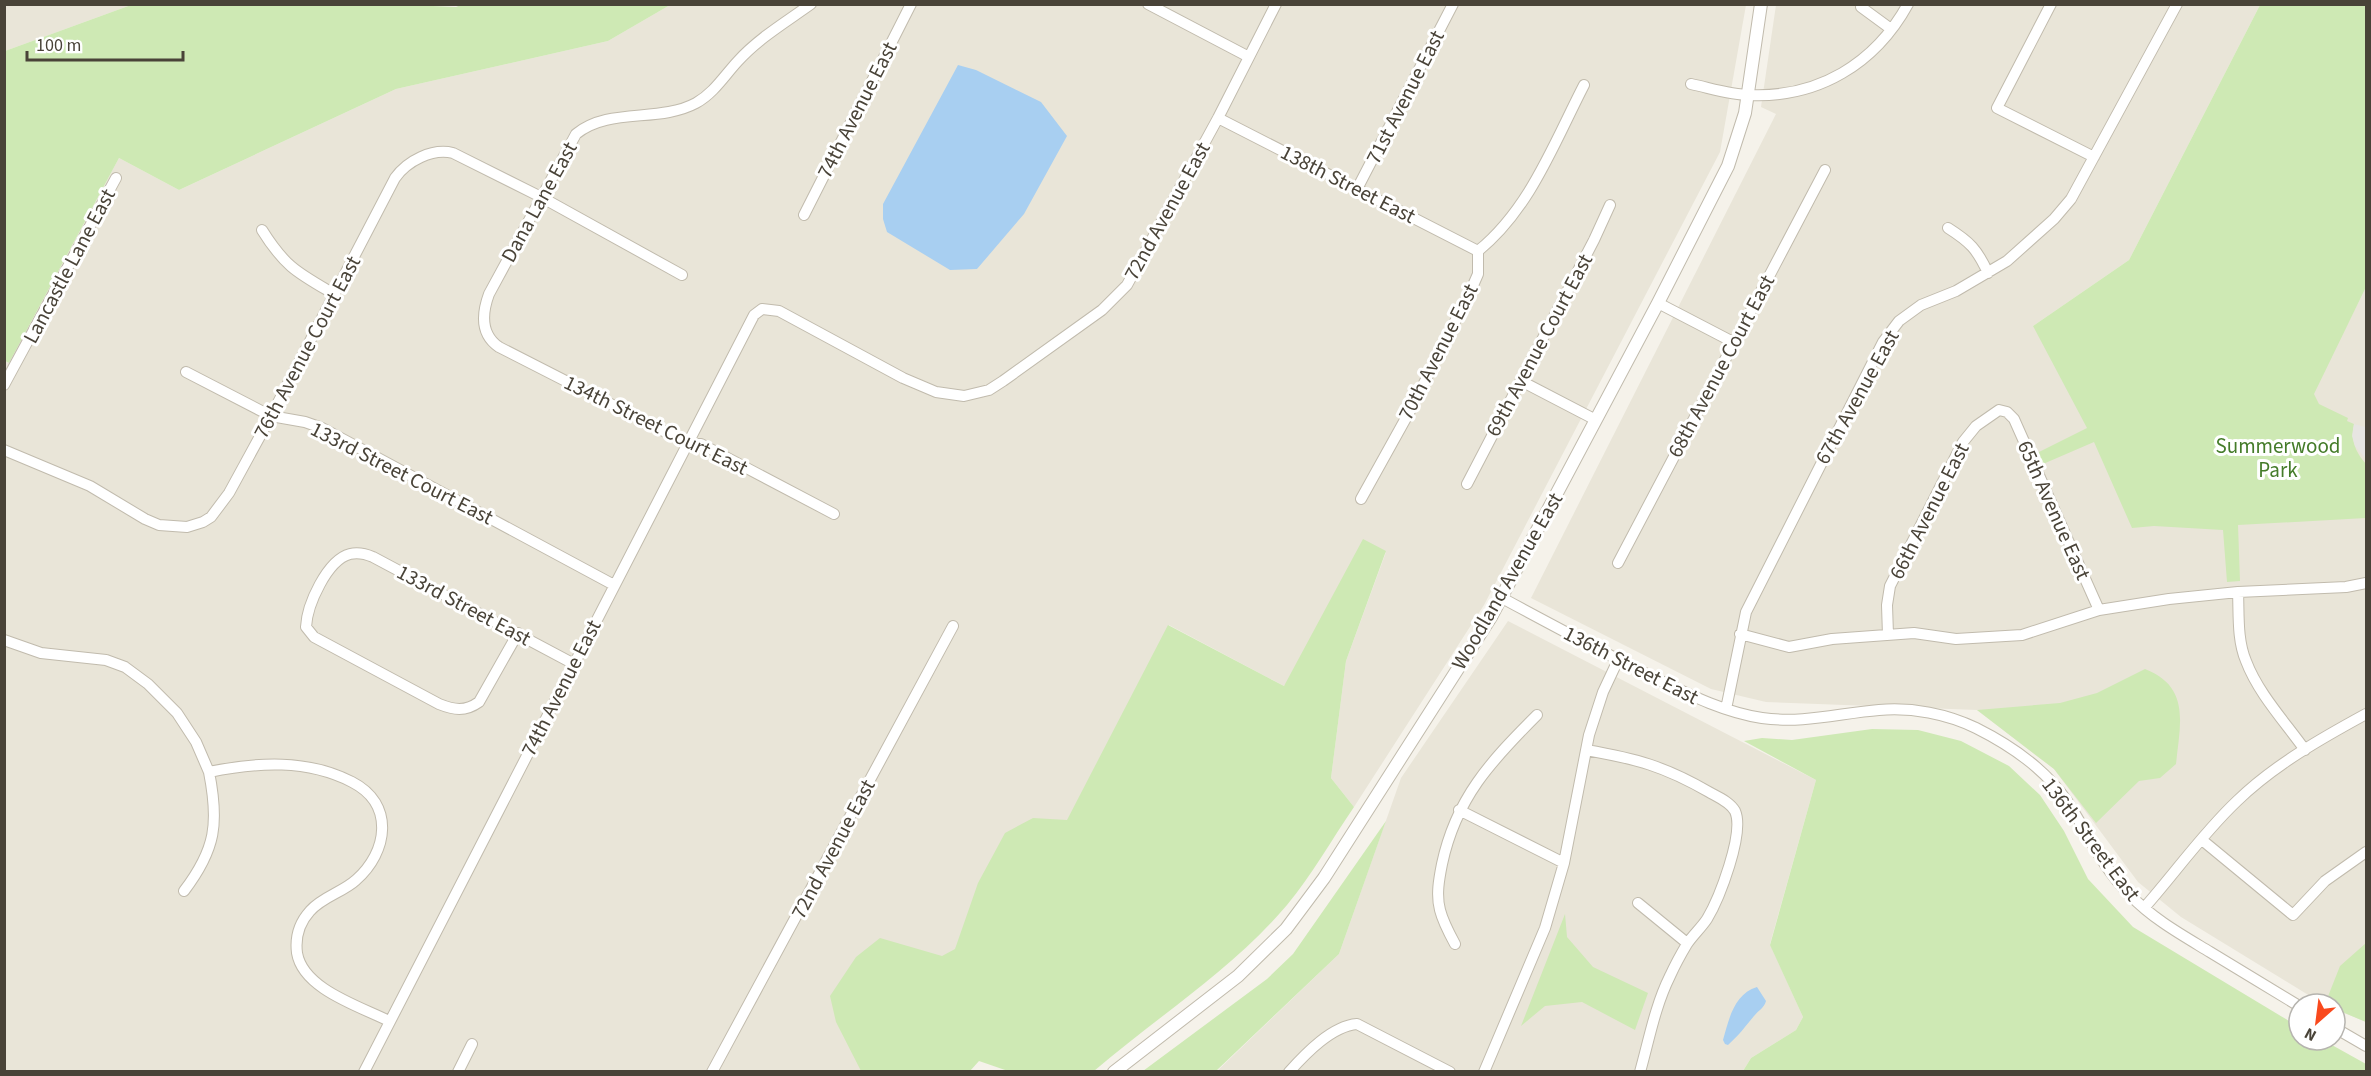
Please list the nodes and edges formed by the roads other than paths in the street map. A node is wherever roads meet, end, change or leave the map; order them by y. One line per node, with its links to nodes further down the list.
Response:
1 (811, 4): 21 (street, Dana Lane East)
2 (911, 4): 23 (street, 74th Avenue East)
3 (1148, 4): 12 (street)
4 (1276, 4): 12 (street, 72nd Avenue East)
5 (1453, 4): 20 (street, 71st Avenue East)
6 (1761, 4): 15 (street, Woodland Avenue East)
7 (1908, 4): 11 (street)
8 (2051, 4): 17 (street)
9 (2177, 4): 17 (street, 67th Avenue East)
10 (1861, 7): 11 (street)
11 (1891, 29): 15 (street)
12 (1249, 57): 16 (street, 72nd Avenue East)
13 (1691, 84): 15 (street)
14 (1584, 85): 26 (street)
15 (1748, 96): 30 (street, Woodland Avenue East)
16 (1218, 118): 20 (street, 138th Street East); 31 (street, 72nd Avenue East)
17 (2094, 157): 27 (street, 67th Avenue East)
18 (1825, 170): 33 (street, 68th Avenue Court East)
19 (116, 178): 36 (street, Lancastle Lane East)
20 (1357, 189): 26 (street, 138th Street East)
21 (541, 197): 28 (street); 29 (street, 76th Avenue Court East); 32 (street, Dana Lane East)
22 (1610, 205): 35 (street, 69th Avenue Court East)
23 (804, 215)
24 (1948, 228): 27 (street)
25 (262, 230): 29 (street)
26 (1478, 251): 43 (street, 70th Avenue East)
27 (1988, 273): 53 (street, 67th Avenue East)
28 (682, 275)
29 (334, 294): 38 (street, 76th Avenue Court East)
30 (1658, 303): 33 (street); 39 (street, Woodland Avenue East)
31 (762, 309): 40 (street, 74th Avenue East)
32 (485, 328): 40 (street, 134th Street Court East)
33 (1734, 342): 45 (street, 68th Avenue Court East)
34 (186, 372): 38 (street, 133rd Street Court East)
35 (1521, 381): 39 (street); 42 (street, 69th Avenue Court East)
36 (4, 386)
37 (2007, 412): 50 (street, 65th Avenue East); 54 (street, 66th Avenue East)
38 (271, 416): 41 (street, 76th Avenue Court East); 47 (street, 133rd Street Court East)
39 (1596, 420): 49 (street, Woodland Avenue East)
40 (689, 444): 44 (street, 134th Street Court East); 47 (street, 74th Avenue East)
41 (4, 450)
42 (1467, 484)
43 (1361, 499)
44 (834, 514)
45 (1618, 563)
46 (2367, 583): 48 (street)
47 (614, 585): 57 (street, 74th Avenue East)
48 (2238, 592): 50 (street); 62 (street)
49 (1502, 598): 56 (street, 136th Street East); 81 (street, Woodland Avenue East)
50 (2098, 610): 54 (street)
51 (953, 626): 80 (street, 72nd Avenue East)
52 (518, 633): 52 (street, 133rd Street East); 57 (street, 133rd Street East)
53 (1740, 634): 54 (street); 58 (street, 67th Avenue East)
54 (1888, 635)
55 (4, 640): 63 (street)
56 (1618, 660): 58 (street, 136th Street East); 61 (street)
57 (574, 664): 74 (street, 74th Avenue East)
58 (1726, 709): 70 (street, 136th Street East)
59 (2367, 714): 62 (street)
60 (1537, 715): 64 (street)
61 (1586, 750): 67 (street); 71 (street)
62 (2305, 750): 65 (street)
63 (209, 772): 68 (street); 74 (street)
64 (1459, 810): 67 (street); 72 (street)
65 (2202, 840): 66 (street); 70 (street)
66 (2367, 852)
67 (1563, 863): 84 (street)
68 (184, 891)
69 (1638, 903): 71 (street)
70 (2144, 908): 73 (street, 136th Street East)
71 (1687, 943): 85 (street)
72 (1455, 944)
73 (2287, 999)
74 (389, 1021): 78 (street, 74th Avenue East)
75 (2347, 1035): 77 (street)
76 (472, 1044): 79 (street)
77 (2367, 1046)
78 (364, 1071)
79 (459, 1071)
80 (712, 1071)
81 (1114, 1071)
82 (1289, 1071): 83 (street)
83 (1450, 1071)
84 (1484, 1071)
85 (1640, 1071)

